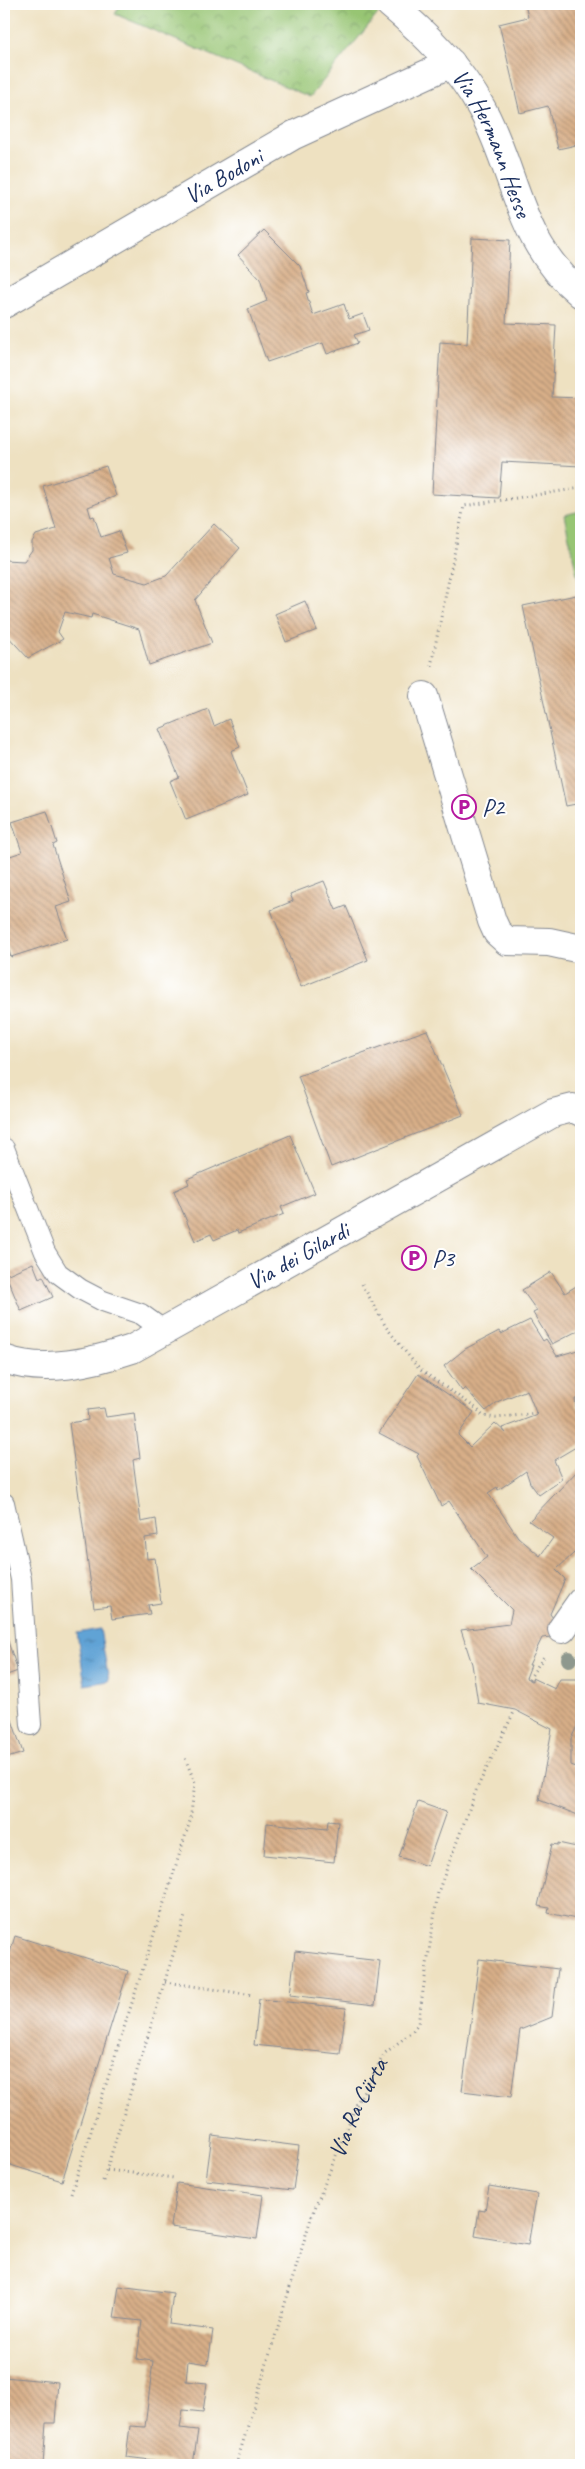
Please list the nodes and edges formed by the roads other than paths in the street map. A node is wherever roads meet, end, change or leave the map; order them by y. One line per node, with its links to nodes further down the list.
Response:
1 (390, 4): 2 (street, Via Hermann Hesse)
2 (451, 63): 3 (street, Via Hermann Hesse); 4 (street, Via Bodoni)
3 (581, 294)
4 (4, 304)
5 (424, 696): 6 (street)
6 (581, 949)
7 (581, 1112): 9 (street, Via dei Gilardi)
8 (4, 1148): 9 (lane)
9 (166, 1332): 10 (street, Via dei Gilardi)
10 (4, 1359)
11 (4, 1503): 14 (lane)
12 (581, 1602): 13 (street)
13 (562, 1629)
14 (31, 1725)

